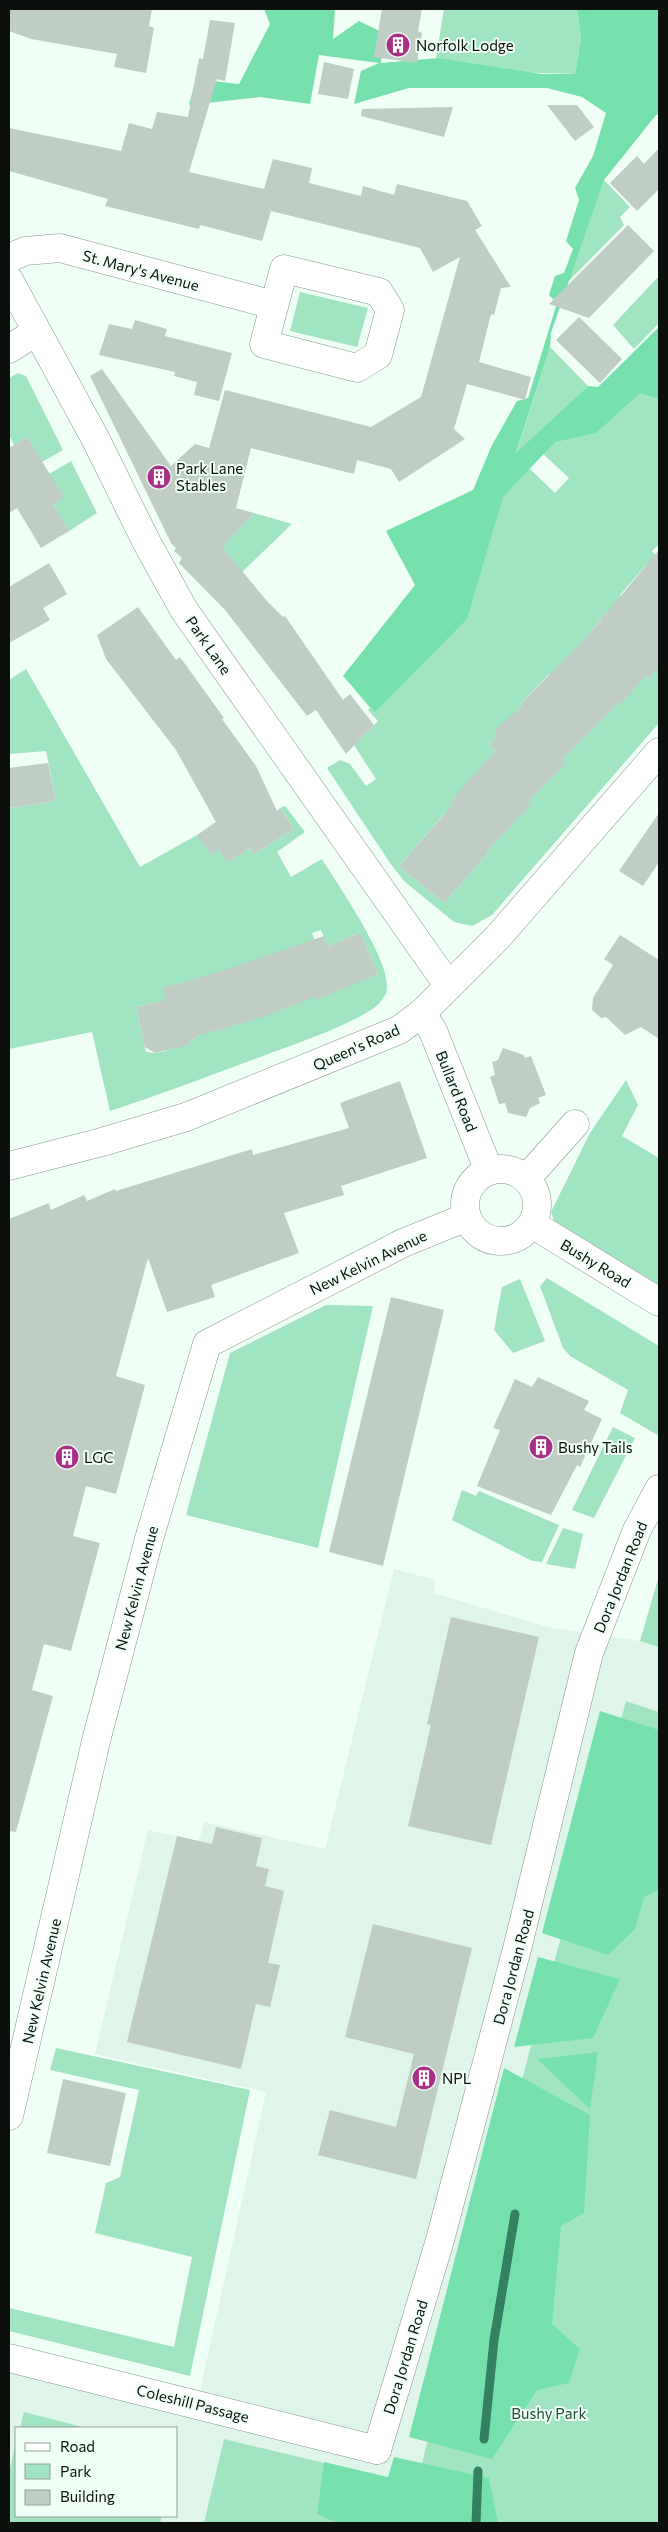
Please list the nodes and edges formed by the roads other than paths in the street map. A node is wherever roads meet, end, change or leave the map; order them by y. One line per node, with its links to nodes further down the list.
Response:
1 (9, 258): 3 (street, St. Mary's Avenue)
2 (9, 280): 4 (street, Park Lane)
3 (274, 305): 3 (street)
4 (36, 332): 5 (street); 7 (street, Park Lane)
5 (9, 349)
6 (659, 752): 7 (street, Queen's Road)
7 (448, 985): 8 (street, Queen's Road)
8 (422, 1013): 10 (street, Queen's Road); 11 (street, Bullard Road)
9 (575, 1124): 12 (street)
10 (9, 1166)
11 (489, 1171): 12 (street); 13 (street)
12 (526, 1179): 14 (street)
13 (466, 1216): 14 (street); 17 (street, New Kelvin Avenue)
14 (532, 1224): 15 (street, Bushy Road)
15 (659, 1302)
16 (659, 1489): 19 (street, Dora Jordan Road)
17 (9, 2116)
18 (9, 2358): 19 (street, Coleshill Passage)
19 (377, 2450)

